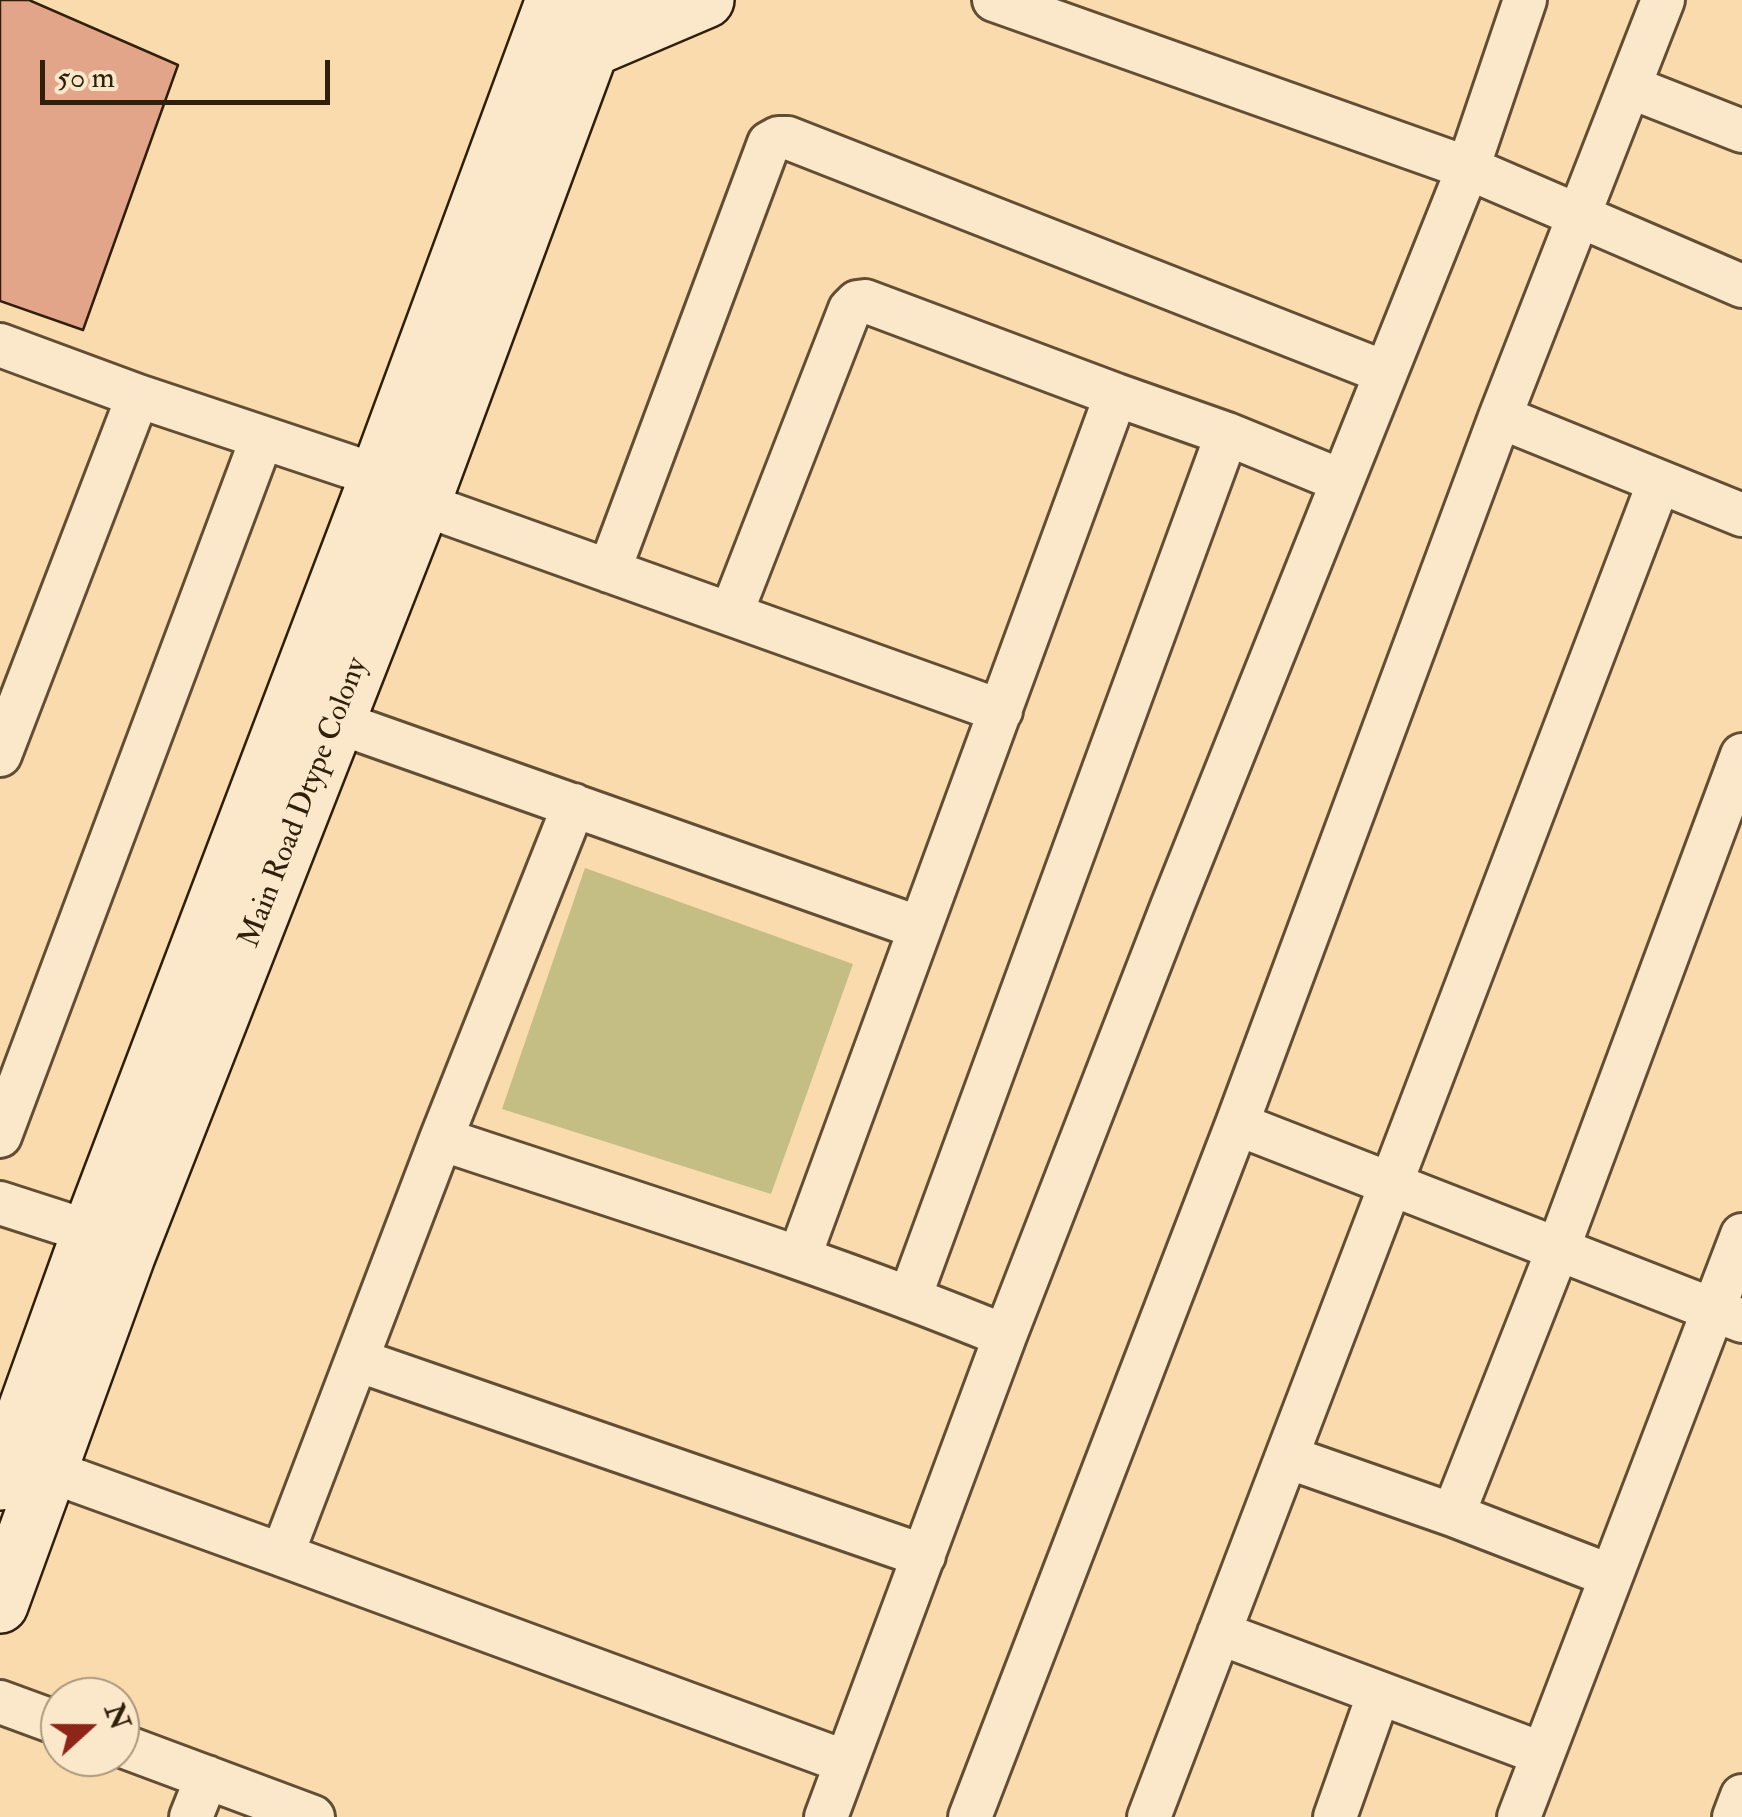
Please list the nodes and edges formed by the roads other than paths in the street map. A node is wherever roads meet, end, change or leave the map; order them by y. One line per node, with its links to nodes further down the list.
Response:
1 (512, 0): 8 (main road)
2 (554, 0): 8 (main road, Main Road Dtype Colony)
3 (706, 0): 7 (main road)
4 (994, 0): 11 (street)
5 (1525, 0): 11 (street)
6 (1663, 0): 9 (street)
7 (600, 24): 23 (main road, Main Road Dtype Colony)
8 (528, 67): 23 (main road, Main Road Dtype Colony)
9 (1630, 87): 10 (street); 12 (street)
10 (1742, 130)
11 (1468, 168): 12 (street); 15 (street)
12 (1578, 217): 13 (street); 18 (street)
13 (1742, 286)
14 (0, 345): 16 (street)
15 (1384, 372): 21 (street); 25 (street)
16 (138, 396): 20 (street); 29 (street)
17 (1116, 396): 19 (street); 26 (street); 27 (street)
18 (1500, 418): 22 (street); 33 (street)
19 (1227, 434): 21 (street); 42 (street)
20 (262, 438): 23 (street); 34 (street)
21 (1342, 482): 44 (street)
22 (1659, 482): 24 (street); 36 (street)
23 (400, 490): 25 (street); 28 (main road, Main Road Dtype Colony); 38 (main road, Main Road Dtype Colony)
24 (1742, 515)
25 (609, 571): 26 (street)
26 (730, 614): 27 (street)
27 (1002, 711): 32 (street)
28 (337, 722): 31 (street); 47 (main road, Main Road Dtype Colony)
29 (0, 755)
30 (1742, 756): 40 (street)
31 (574, 805): 32 (street); 35 (street)
32 (920, 928): 41 (street)
33 (1237, 1124): 36 (street); 65 (street)
34 (0, 1136)
35 (441, 1139): 41 (street); 45 (street)
36 (1392, 1184): 40 (street); 46 (street)
37 (0, 1203): 38 (street)
38 (90, 1232): 47 (main road, Main Road Dtype Colony)
39 (1742, 1234): 43 (street)
40 (1558, 1249): 43 (street); 48 (street)
41 (799, 1258): 42 (street)
42 (910, 1297): 44 (street)
43 (1728, 1315): 51 (street)
44 (1005, 1336): 50 (street)
45 (357, 1360): 49 (street); 50 (street)
46 (1287, 1457): 48 (street); 53 (street)
47 (14, 1467): 49 (street); 52 (main road, Main Road Dtype Colony)
48 (1453, 1516): 51 (street)
49 (282, 1555): 59 (street)
50 (924, 1556): 59 (street)
51 (1611, 1576): 58 (street)
52 (0, 1605)
53 (1220, 1633): 54 (street); 66 (street)
54 (1379, 1693): 58 (street); 67 (street)
55 (0, 1702): 56 (street)
56 (40, 1717)
57 (140, 1753): 60 (street)
58 (1543, 1754): 68 (street)
59 (846, 1762): 64 (street)
60 (207, 1777): 62 (street); 63 (street)
61 (1742, 1796): 69 (street)
62 (191, 1817)
63 (313, 1817)
64 (826, 1817)
65 (970, 1817)
66 (1148, 1817)
67 (1335, 1817)
68 (1519, 1817)
69 (1734, 1817)

